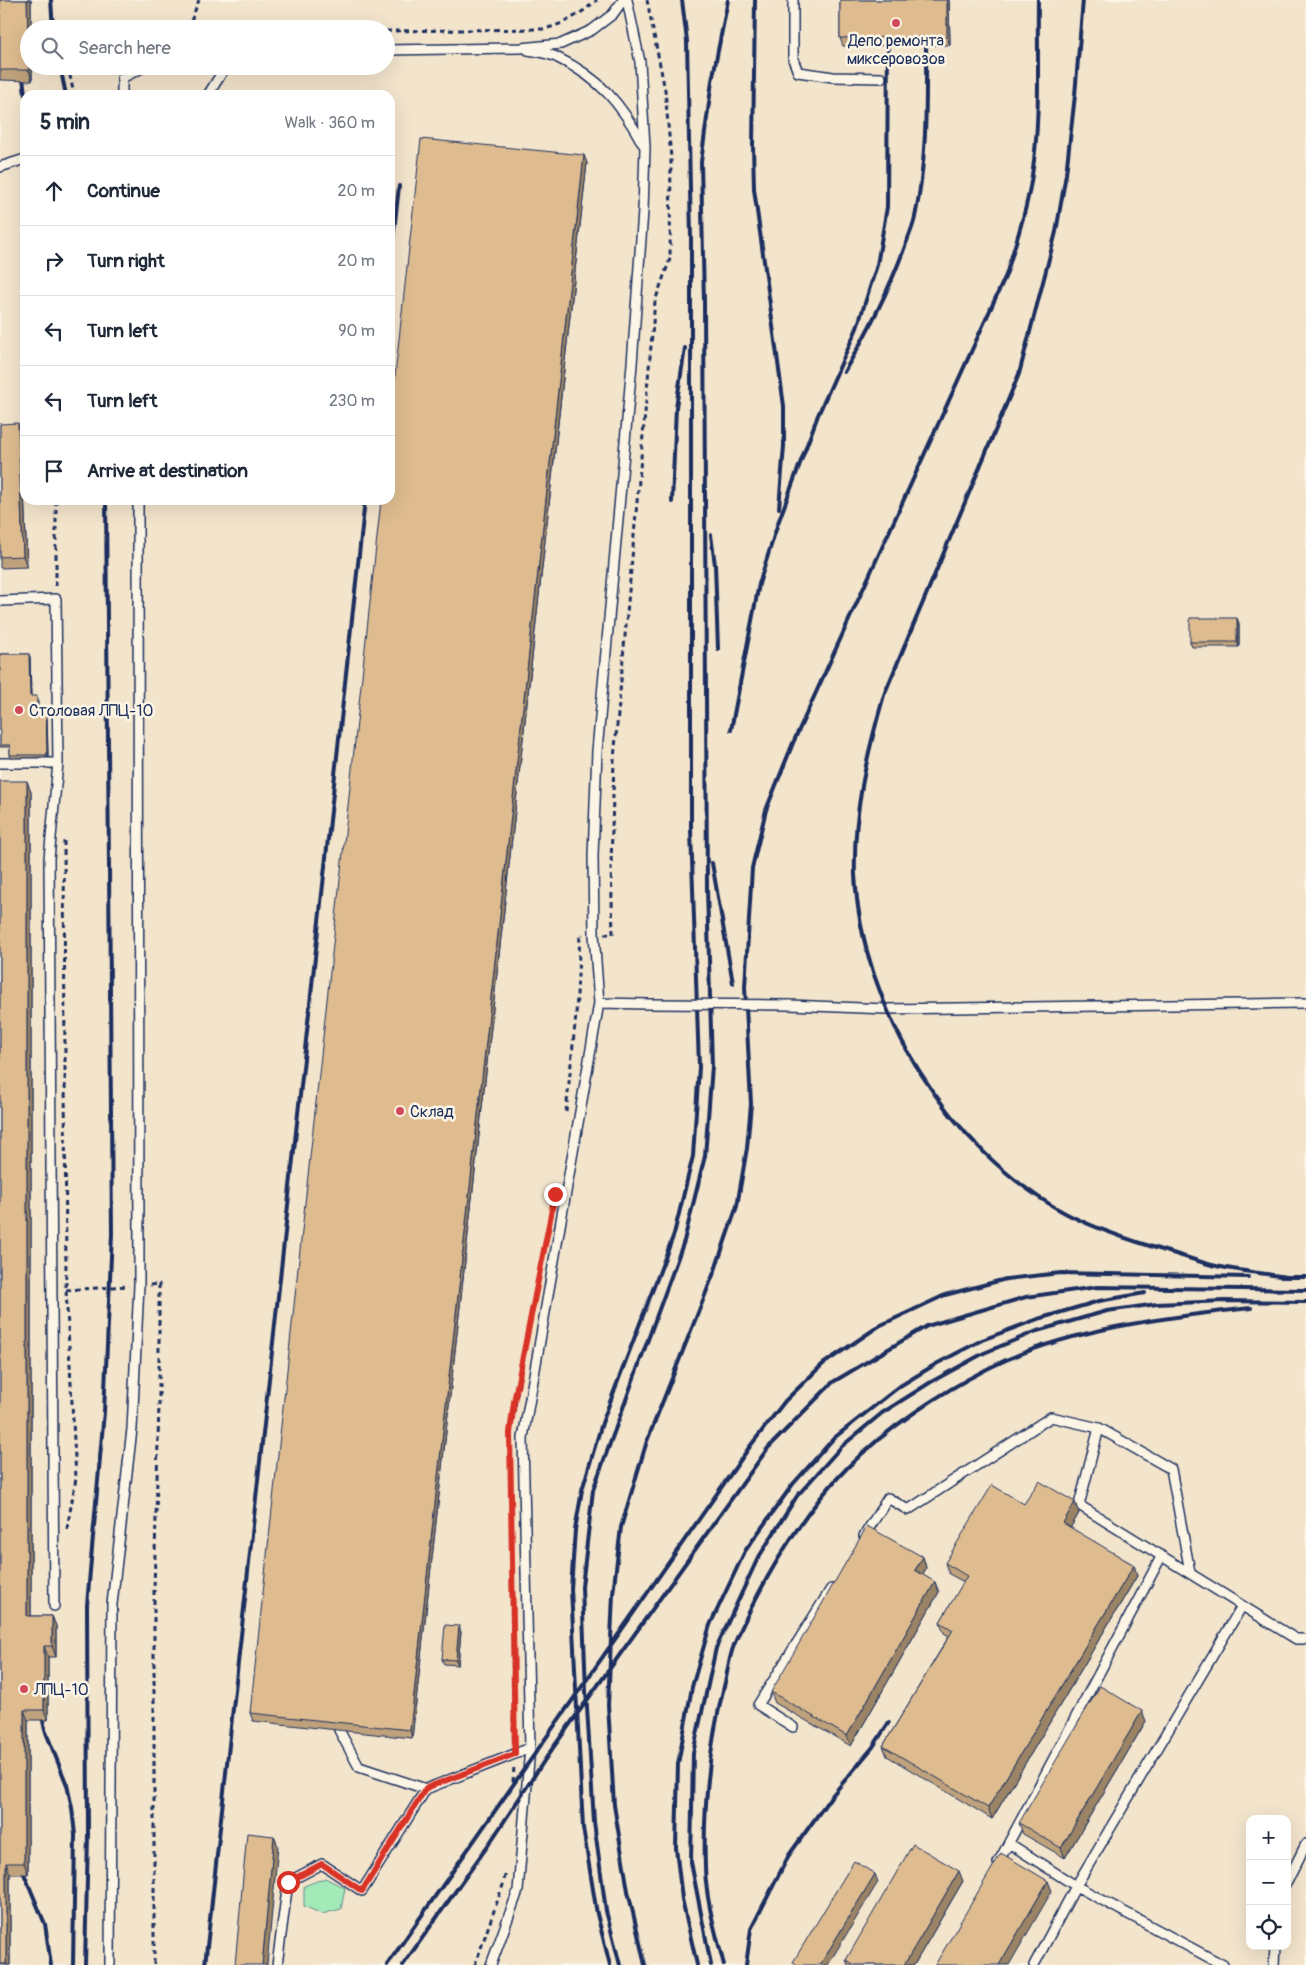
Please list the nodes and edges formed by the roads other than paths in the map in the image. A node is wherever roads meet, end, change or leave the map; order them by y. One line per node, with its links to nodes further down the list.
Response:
1 (623, 0): 4 (lane)
2 (628, 0): 11 (lane)
3 (793, 0): 8 (lane)
4 (521, 48): 5 (lane); 11 (lane)
5 (395, 50)
6 (128, 75): 9 (lane)
7 (220, 75): 10 (lane)
8 (881, 78)
9 (122, 90)
10 (211, 90)
11 (645, 147): 18 (lane)
12 (20, 161): 13 (lane)
13 (0, 167)
14 (138, 505): 38 (lane)
15 (0, 600): 17 (lane)
16 (0, 763): 17 (lane)
17 (58, 763): 25 (lane)
18 (599, 1003): 19 (lane, bridge); 30 (lane)
19 (1306, 1003)
20 (1099, 1428): 21 (lane); 22 (lane); 23 (lane)
21 (857, 1548)
22 (1161, 1556): 23 (lane); 32 (lane)
23 (1190, 1572): 26 (lane)
24 (836, 1581): 28 (lane)
25 (54, 1606)
26 (1242, 1606): 27 (lane); 36 (lane)
27 (1306, 1639)
28 (792, 1728)
29 (339, 1730): 31 (lane)
30 (530, 1748): 31 (lane); 40 (lane)
31 (426, 1788): 39 (lane)
32 (1010, 1844): 34 (lane); 36 (lane)
33 (1306, 1844): 35 (lane)
34 (995, 1868)
35 (1291, 1874)
36 (1076, 1886): 41 (lane); 42 (lane)
37 (1274, 1950): 43 (lane)
38 (110, 1965)
39 (278, 1965)
40 (490, 1965)
41 (1034, 1965)
42 (1222, 1965)
43 (1274, 1965)

